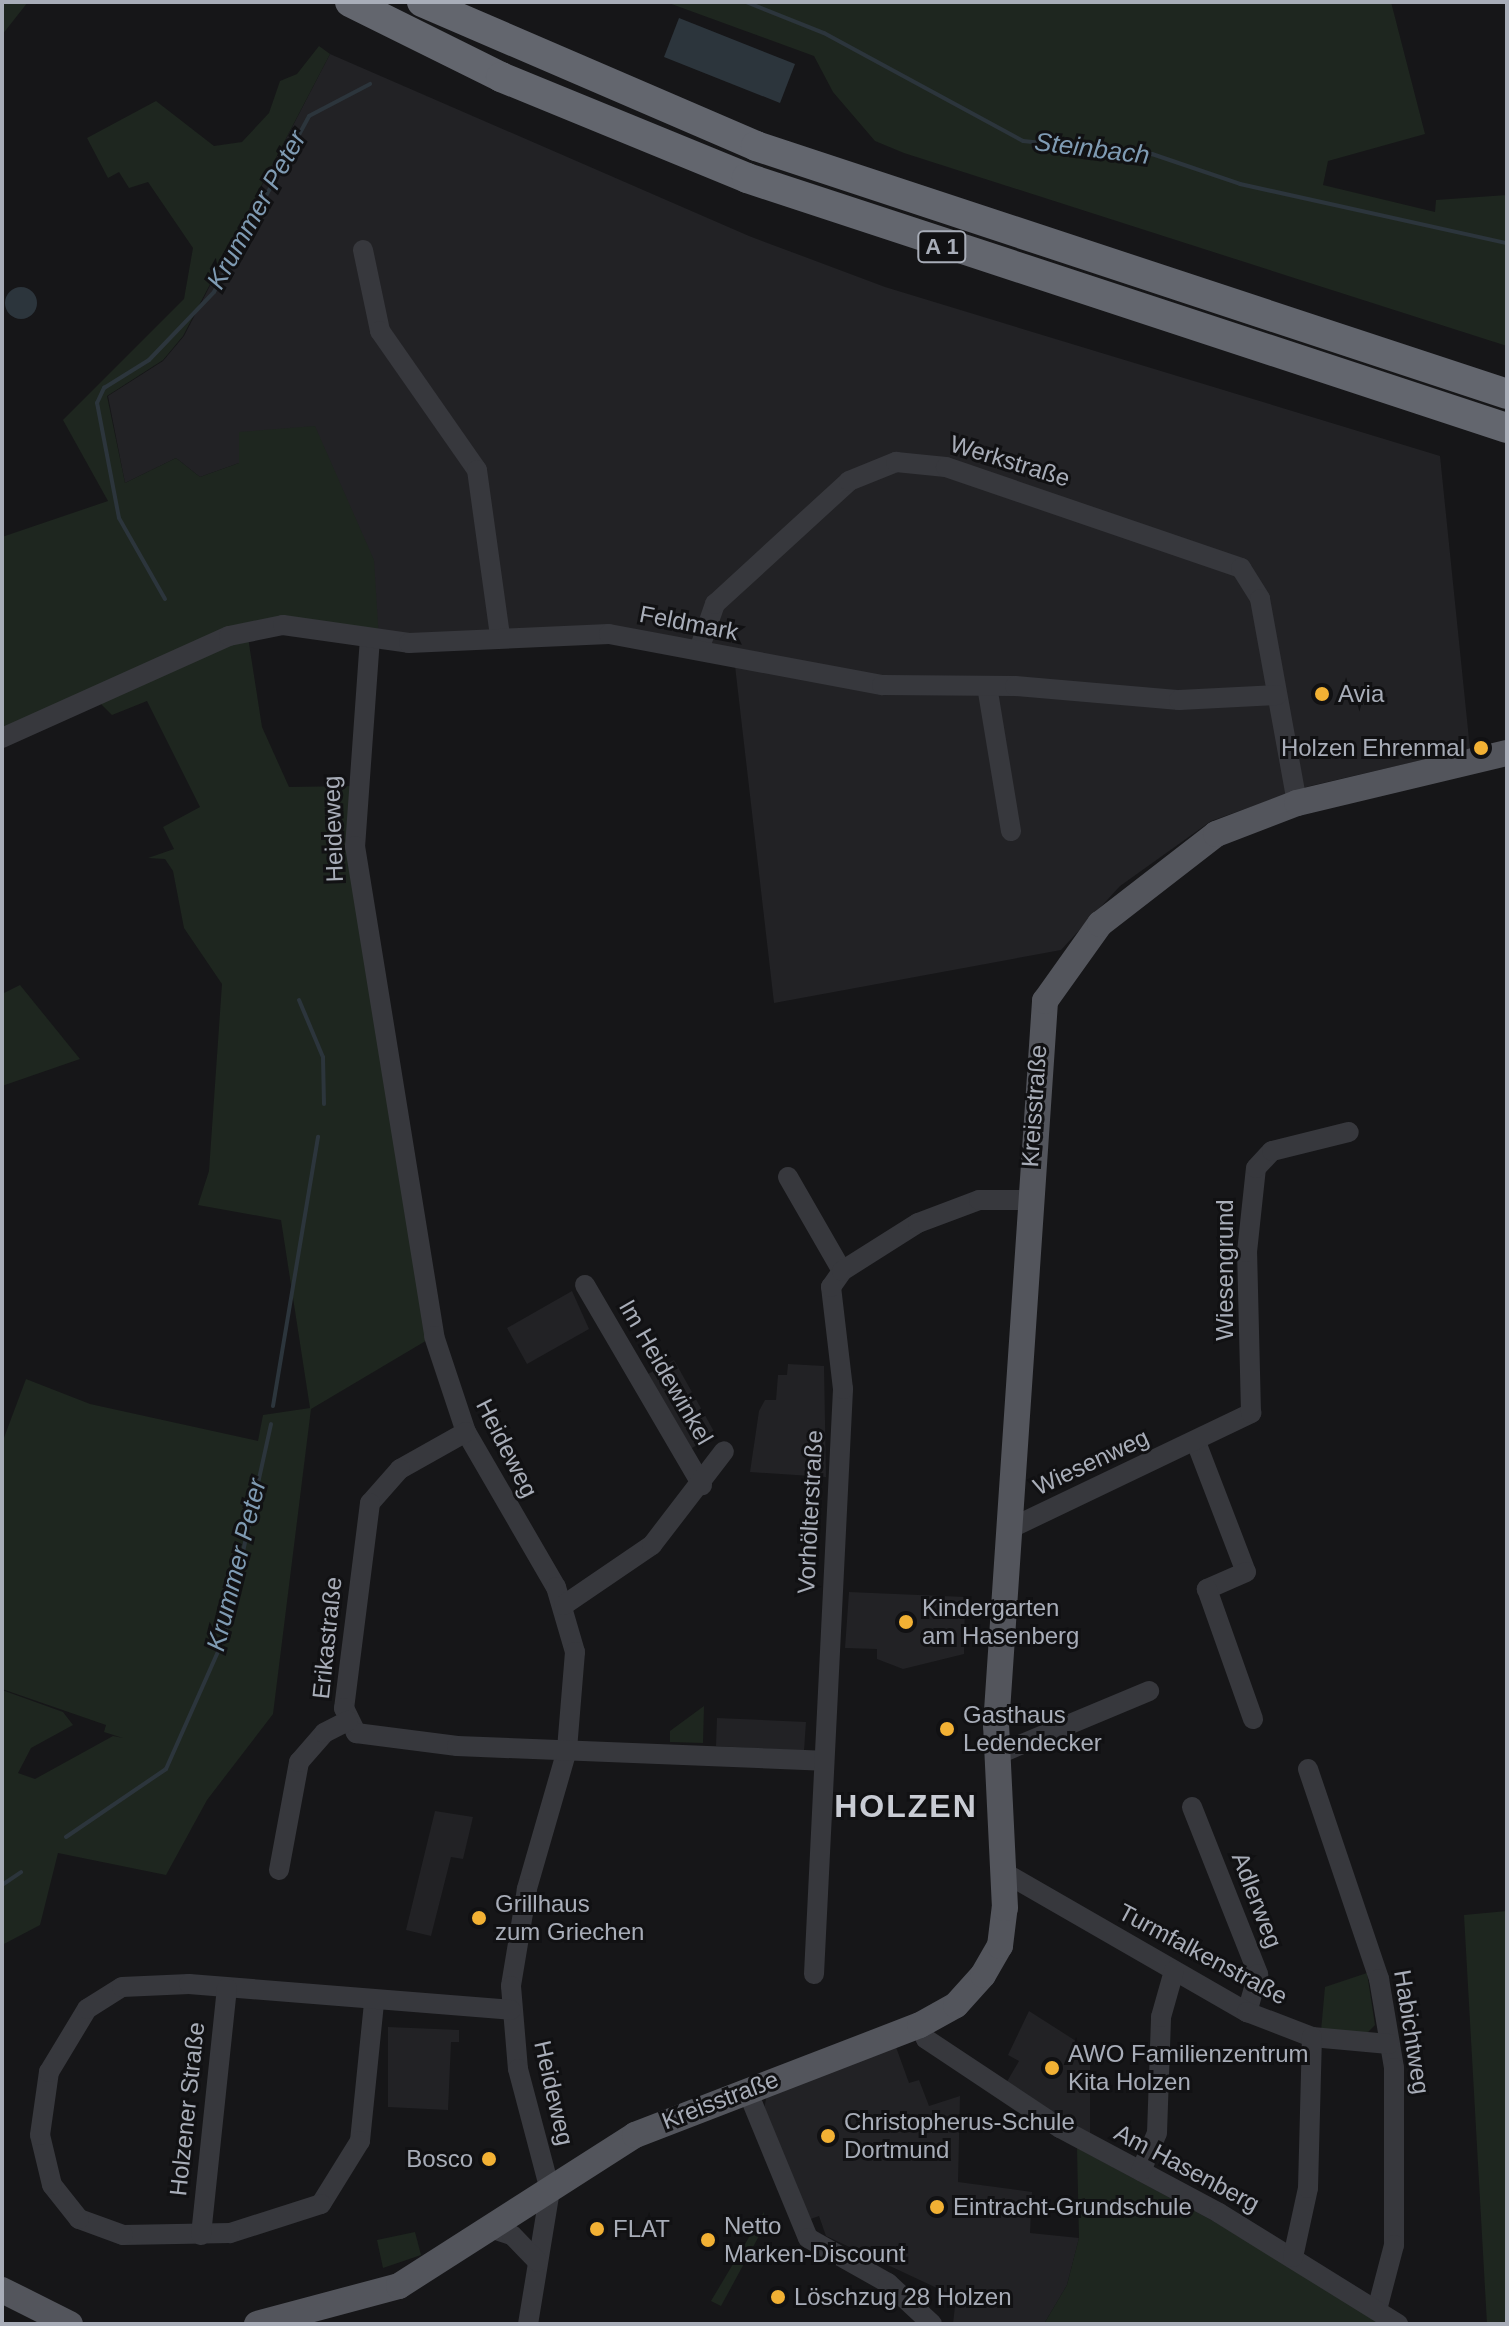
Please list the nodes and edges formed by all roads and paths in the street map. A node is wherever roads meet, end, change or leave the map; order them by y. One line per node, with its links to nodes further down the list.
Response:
1 (350, 2): 5 (highway, A 1)
2 (422, 2): 4 (highway, A 1)
3 (363, 250): 6 (street)
4 (1507, 394)
5 (1507, 428)
6 (500, 635): 7 (street, Feldmark); 8 (street, Feldmark)
7 (370, 638): 11 (street, Feldmark); 20 (street, Heideweg)
8 (700, 647): 9 (street, Feldmark); 10 (street, Werkstraße)
9 (987, 686): 10 (street, Feldmark); 14 (street)
10 (1277, 695): 13 (street)
11 (2, 738)
12 (1507, 753): 13 (main road, Kreisstraße)
13 (1297, 803): 17 (main road, Kreisstraße)
14 (1011, 831)
15 (1349, 1132): 21 (street, Wiesengrund)
16 (788, 1177): 18 (street)
17 (1028, 1200): 18 (street); 24 (main road, Kreisstraße)
18 (842, 1271): 31 (street, Vorhölterstraße)
19 (585, 1285): 23 (street, Im Heidewinkel)
20 (466, 1432): 25 (street, Heideweg); 28 (street, Erikastraße)
21 (1196, 1442): 24 (street, Wiesenweg); 27 (street)
22 (724, 1451): 23 (street)
23 (702, 1485): 25 (street)
24 (1007, 1530): 30 (main road, Kreisstraße)
25 (564, 1605): 29 (street, Heideweg)
26 (1149, 1691): 30 (street)
27 (1253, 1719)
28 (348, 1721): 29 (street, Erikastraße); 34 (street)
29 (567, 1750): 31 (street); 40 (street, Heideweg)
30 (996, 1755): 35 (main road, Kreisstraße)
31 (823, 1761): 37 (street, Vorhölterstraße)
32 (1308, 1769): 44 (street, Habichtweg)
33 (1192, 1807): 41 (street, Adlerweg)
34 (279, 1870)
35 (1005, 1873): 36 (street, Turmfalkenstraße); 42 (main road, Kreisstraße)
36 (1174, 1971): 41 (street, Turmfalkenstraße); 46 (street)
37 (814, 1974)
38 (227, 1988): 39 (street); 49 (street, Holzener Straße); 49 (street)
39 (374, 2003): 40 (street); 49 (street)
40 (511, 2010): 47 (street, Heideweg)
41 (1247, 2012): 43 (street, Turmfalkenstraße)
42 (920, 2025): 45 (main road, Kreisstraße); 46 (street, Am Hasenberg)
43 (1312, 2037): 44 (street, Turmfalkenstraße); 50 (street)
44 (1389, 2044): 53 (street, Habichtweg)
45 (747, 2090): 47 (main road, Kreisstraße); 57 (street)
46 (1141, 2171): 50 (street, Am Hasenberg)
47 (550, 2190): 48 (main road, Kreisstraße); 51 (street, Heideweg)
48 (493, 2229): 51 (street); 55 (main road, Kreisstraße)
49 (201, 2235)
50 (1293, 2257): 53 (street, Am Hasenberg)
51 (538, 2262): 56 (street, Heideweg)
52 (2, 2290): 54 (main road)
53 (1377, 2310): 58 (street, Am Hasenberg)
54 (70, 2324)
55 (257, 2324)
56 (528, 2324)
57 (932, 2324)
58 (1398, 2324)

